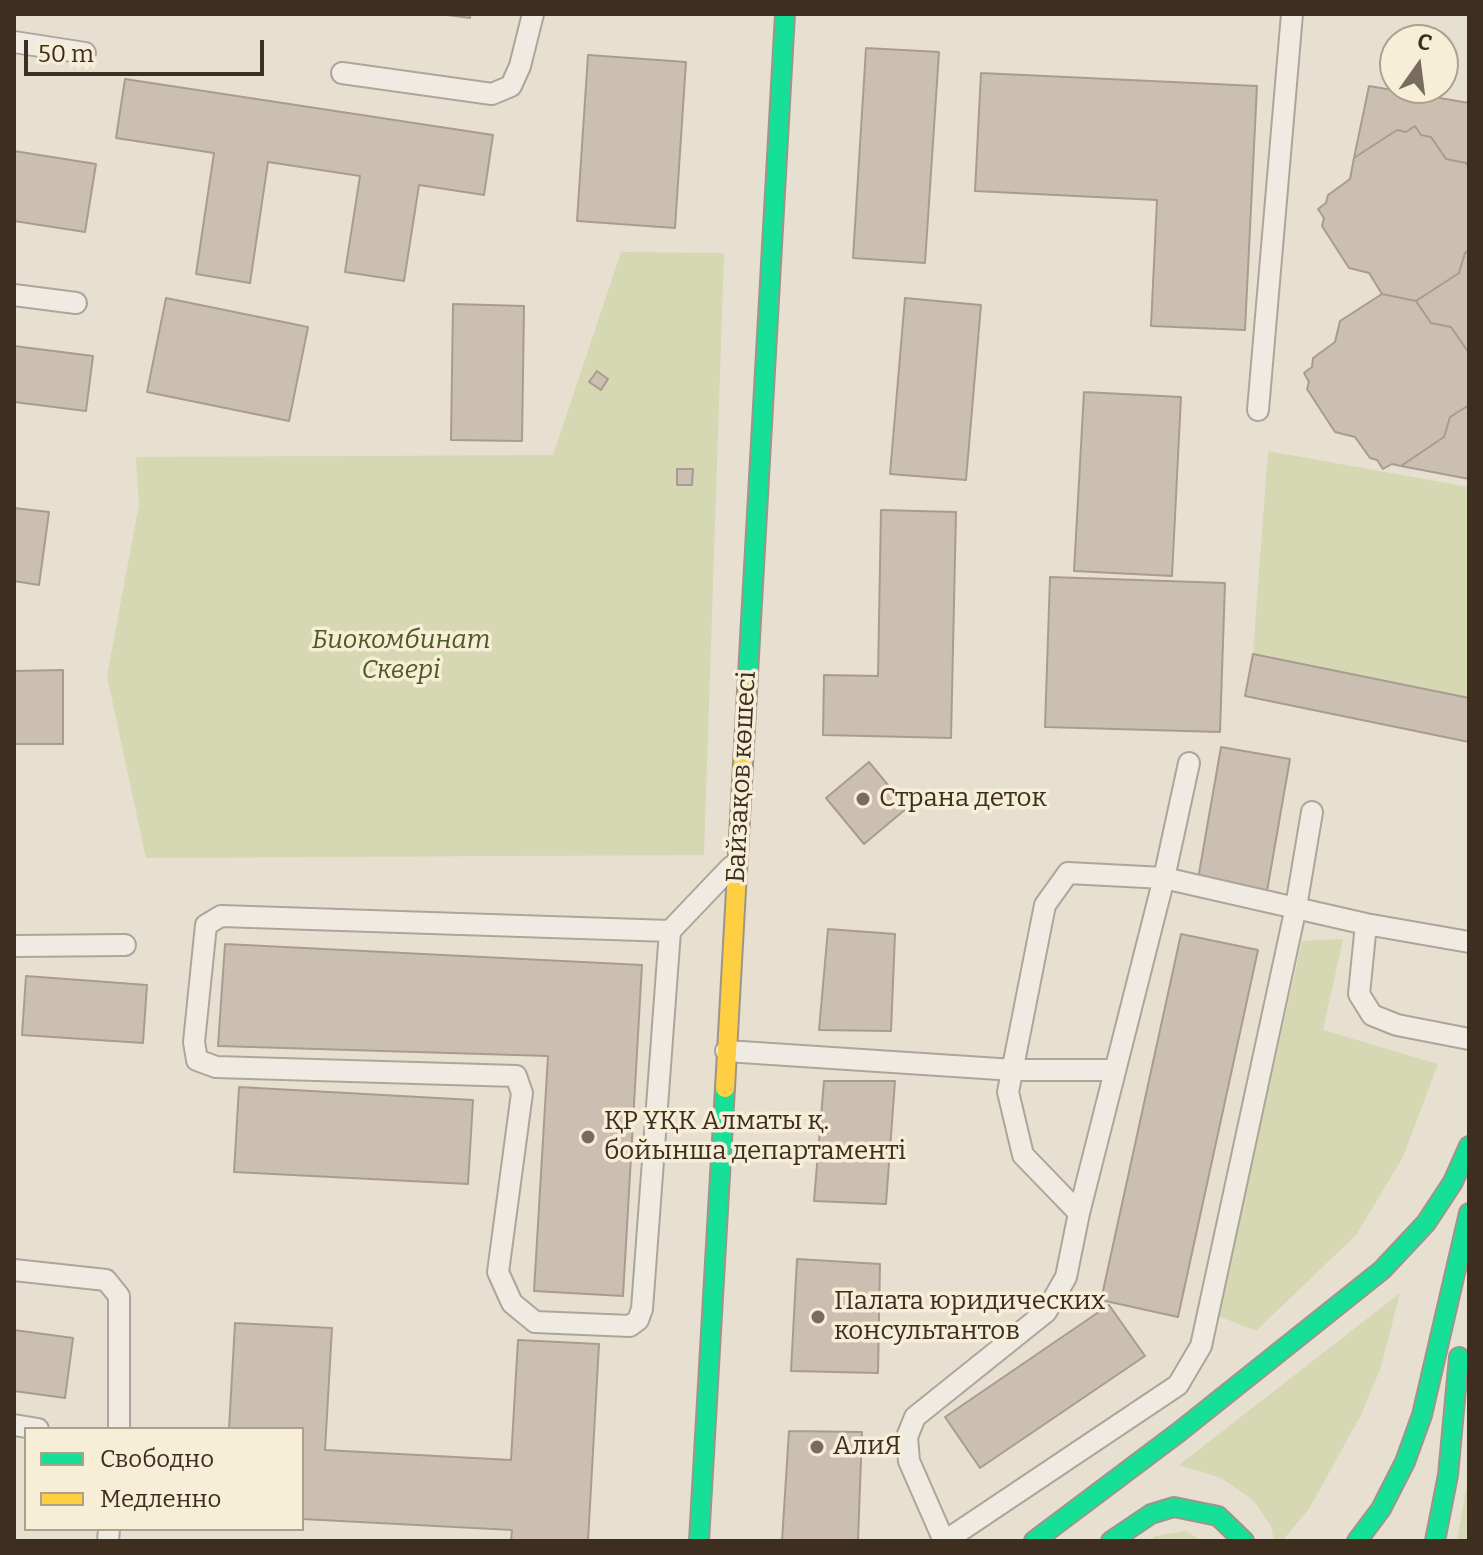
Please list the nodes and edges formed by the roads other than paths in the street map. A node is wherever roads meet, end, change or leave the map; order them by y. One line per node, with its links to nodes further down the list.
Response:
1 (533, 14): 6 (lane)
2 (785, 14): 12 (street, Байзақов көшесі)
3 (1292, 14): 9 (lane)
4 (14, 42): 5 (lane)
5 (85, 53)
6 (342, 73)
7 (14, 295): 8 (lane)
8 (76, 303)
9 (1258, 410)
10 (1189, 763): 13 (lane)
11 (1312, 812): 14 (lane)
12 (737, 861): 16 (lane); 21 (street, Байзақов көшесі)
13 (1164, 878): 14 (lane); 22 (lane); 23 (lane)
14 (1296, 907): 15 (lane); 31 (lane)
15 (1366, 924): 17 (lane); 20 (lane)
16 (670, 931): 16 (lane)
17 (1469, 942)
18 (125, 945): 19 (lane)
19 (14, 946)
20 (1469, 1039)
21 (726, 1051): 22 (lane); 30 (street, Байзақов көшесі)
22 (1014, 1070): 23 (lane); 25 (lane)
23 (1114, 1070): 25 (lane)
24 (1469, 1146): 32 (street)
25 (1079, 1213): 31 (lane)
26 (1469, 1213): 35 (street)
27 (1469, 1259): 36 (street)
28 (14, 1270): 29 (lane)
29 (119, 1427)
30 (699, 1541)
31 (945, 1541)
32 (1034, 1541)
33 (1111, 1541): 34 (street)
34 (1244, 1541)
35 (1357, 1541)
36 (1435, 1541)

